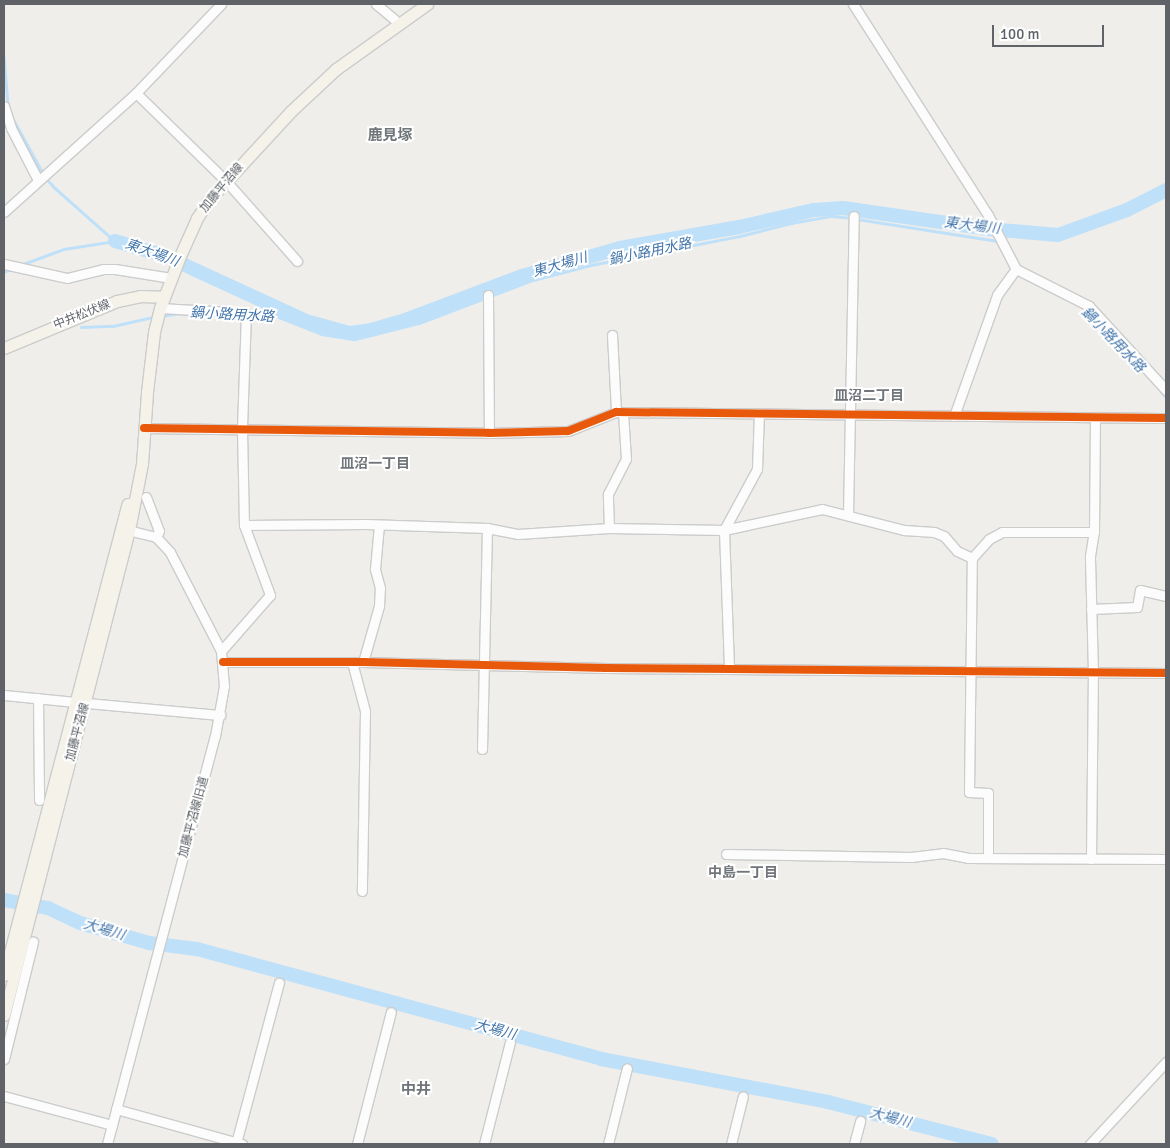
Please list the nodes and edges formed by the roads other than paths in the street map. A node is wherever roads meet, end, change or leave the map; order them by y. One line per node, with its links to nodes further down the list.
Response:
1 (221, 4): 6 (street)
2 (376, 4): 5 (street)
3 (427, 4): 5 (main road, 加藤平沼線)
4 (853, 4): 14 (street)
5 (399, 23): 9 (main road, 加藤平沼線)
6 (136, 93): 8 (street); 9 (street)
7 (4, 106): 8 (street)
8 (38, 180): 10 (street)
9 (226, 181): 12 (street); 15 (main road, 加藤平沼線)
10 (4, 212)
11 (854, 216): 23 (street)
12 (297, 261)
13 (4, 264): 15 (street)
14 (1016, 269): 20 (street); 24 (street)
15 (171, 278): 17 (main road, 加藤平沼線)
16 (488, 295): 29 (street)
17 (162, 303): 19 (main road, 中井松伏線); 27 (main road, 加藤平沼線); 28 (street)
18 (612, 335): 21 (street)
19 (4, 348)
20 (1166, 390)
21 (620, 412): 22 (street); 29 (street); 35 (street)
22 (759, 413): 23 (street); 37 (street)
23 (850, 414): 24 (street); 31 (street)
24 (954, 416): 25 (street)
25 (1095, 417): 26 (street); 38 (street)
26 (1166, 418)
27 (144, 428): 28 (street); 36 (main road, 加藤平沼線)
28 (242, 430): 29 (street); 33 (street)
29 (489, 433)
30 (146, 497): 39 (street)
31 (848, 515): 37 (street); 40 (street)
32 (379, 525): 33 (street); 34 (street); 46 (street)
33 (244, 526): 43 (street)
34 (486, 528): 35 (street); 47 (street)
35 (609, 528): 37 (street)
36 (125, 529): 39 (street); 54 (main road, 加藤平沼線)
37 (724, 530): 48 (street)
38 (1094, 532): 40 (street); 42 (street)
39 (156, 537): 43 (street, 加藤平沼線旧道)
40 (972, 558): 49 (street)
41 (1166, 596): 42 (street)
42 (1091, 609): 50 (street)
43 (221, 651): 44 (street, 加藤平沼線旧道)
44 (224, 662): 45 (street); 55 (street, 加藤平沼線旧道)
45 (352, 662): 46 (street); 62 (street)
46 (363, 662): 47 (street)
47 (485, 664): 48 (street); 56 (street)
48 (729, 667): 49 (street)
49 (969, 671): 50 (street); 59 (street)
50 (1093, 673): 51 (street); 60 (street)
51 (1166, 674)
52 (4, 695): 53 (street)
53 (38, 698): 54 (street); 57 (street)
54 (81, 702): 55 (street); 63 (main road, 加藤平沼線)
55 (220, 715): 75 (street, 加藤平沼線旧道)
56 (482, 749)
57 (39, 800)
58 (726, 854): 59 (street)
59 (988, 858): 60 (street)
60 (1091, 859): 61 (street)
61 (1166, 859)
62 (362, 891)
63 (25, 914): 65 (main road, 加藤平沼線); 68 (main road, 加藤平沼線)
64 (33, 942): 70 (street)
65 (4, 975)
66 (279, 983): 79 (street)
67 (391, 1012): 80 (street)
68 (4, 1015)
69 (510, 1042): 81 (street)
70 (4, 1059)
71 (1166, 1062): 85 (street)
72 (627, 1068): 82 (street)
73 (4, 1096): 77 (street)
74 (743, 1096): 83 (street)
75 (116, 1109): 77 (street, 加藤平沼線旧道); 79 (street)
76 (860, 1121): 84 (street)
77 (112, 1125): 78 (street, 加藤平沼線旧道)
78 (106, 1144)
79 (239, 1144)
80 (357, 1144)
81 (484, 1144)
82 (608, 1144)
83 (731, 1144)
84 (854, 1144)
85 (1090, 1144)

